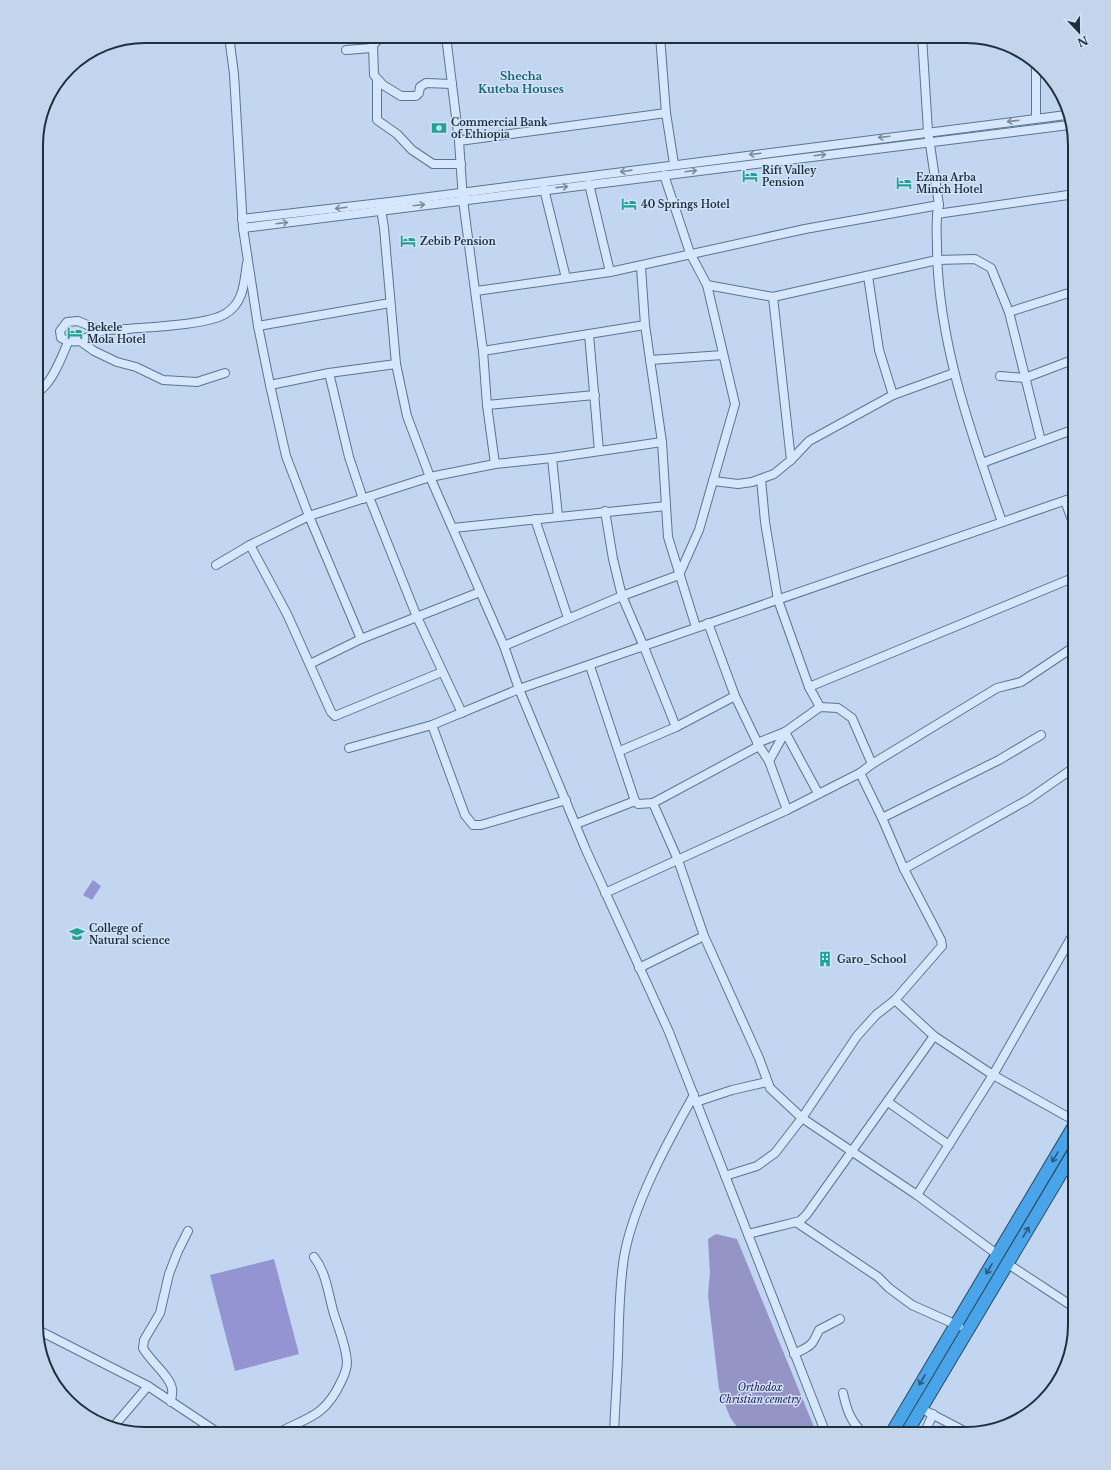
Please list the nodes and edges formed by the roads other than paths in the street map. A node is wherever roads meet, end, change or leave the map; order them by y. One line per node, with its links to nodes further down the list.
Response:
1 (230, 43): 27 (street)
2 (374, 43): 6 (street)
3 (447, 43): 10 (street)
4 (661, 43): 11 (street)
5 (922, 43): 15 (street)
6 (372, 48): 7 (street); 9 (street)
7 (346, 50)
8 (1036, 71): 13 (street)
9 (377, 80): 10 (street); 18 (street)
10 (452, 84): 16 (street)
11 (666, 113): 16 (street); 19 (street)
12 (1064, 115): 13 (street)
13 (1036, 118): 15 (street, one-way to 15)
14 (1066, 125): 17 (street)
15 (928, 132): 17 (street); 19 (street, one-way to 19)
16 (459, 141): 18 (street)
17 (929, 141): 20 (street, one-way to 17); 26 (street)
18 (460, 164): 24 (street)
19 (674, 164): 24 (street, one-way to 24)
20 (664, 175): 21 (street); 29 (street)
21 (589, 184): 22 (street, one-way to 21); 32 (street)
22 (544, 189): 24 (street); 34 (street)
23 (1068, 195): 26 (street)
24 (463, 196): 25 (street); 36 (street)
25 (380, 207): 27 (street); 39 (street)
26 (938, 209): 29 (street); 30 (street)
27 (243, 224): 28 (street)
28 (248, 252): 42 (street); 43 (street)
29 (690, 253): 31 (street); 35 (street)
30 (937, 260): 33 (street); 40 (street); 53 (street)
31 (640, 267): 32 (street); 41 (street)
32 (610, 272): 34 (street)
33 (868, 276): 38 (street); 60 (street)
34 (566, 278): 36 (street)
35 (707, 285): 38 (street); 48 (street)
36 (476, 291): 47 (street)
37 (1068, 293): 40 (street)
38 (773, 297): 67 (street)
39 (390, 303): 42 (street); 51 (street)
40 (1009, 312): 56 (street)
41 (645, 325): 44 (street); 49 (street)
42 (258, 326): 57 (street)
43 (101, 331): 45 (street); 46 (street)
44 (589, 334): 47 (street); 59 (street)
45 (80, 341): 46 (street); 54 (street)
46 (68, 342): 58 (street)
47 (483, 351): 61 (street)
48 (723, 355): 49 (street); 72 (street)
49 (650, 360): 64 (street)
50 (1068, 362): 56 (street)
51 (396, 364): 52 (street); 70 (street)
52 (329, 373): 57 (street); 73 (street)
53 (954, 373): 60 (street); 68 (street)
54 (225, 374)
55 (1000, 376): 56 (street)
56 (1025, 378): 63 (street)
57 (270, 385): 79 (street)
58 (43, 388)
59 (595, 395): 61 (street); 65 (street)
60 (893, 395): 67 (street)
61 (487, 405): 69 (street)
62 (1068, 431): 63 (street)
63 (1041, 441): 68 (street)
64 (662, 442): 65 (street); 76 (street)
65 (599, 452): 66 (street)
66 (552, 458): 69 (street); 80 (street)
67 (791, 460): 71 (street)
68 (982, 463): 82 (street)
69 (495, 464): 70 (street)
70 (430, 477): 73 (street); 83 (street)
71 (761, 479): 72 (street); 90 (street)
72 (713, 481): 86 (street)
73 (366, 498): 79 (street); 91 (street)
74 (1068, 500): 75 (street)
75 (1065, 501): 77 (street); 82 (street)
76 (666, 506): 78 (street); 86 (street)
77 (1068, 509)
78 (605, 511): 80 (street); 89 (street)
79 (309, 516): 84 (street); 95 (street)
80 (558, 516): 81 (street)
81 (535, 519): 83 (street); 92 (street)
82 (1002, 522): 90 (street)
83 (453, 528): 88 (street)
84 (250, 545): 85 (street); 99 (street)
85 (216, 565)
86 (679, 575): 89 (street); 94 (street)
87 (1068, 580): 102 (street)
88 (480, 592): 91 (street); 96 (street)
89 (622, 596): 92 (street); 97 (street)
90 (778, 600): 93 (street); 102 (street)
91 (417, 617): 95 (street); 101 (street)
92 (568, 618): 96 (street)
93 (708, 623): 94 (street); 104 (street)
94 (696, 627): 97 (street)
95 (361, 639): 99 (street)
96 (504, 646): 103 (street)
97 (644, 647): 100 (street); 108 (street)
98 (1068, 651): 115 (street)
99 (310, 664): 101 (street)
100 (590, 666): 103 (street); 113 (street)
101 (442, 672): 106 (street)
102 (810, 687): 105 (street)
103 (519, 689): 106 (street); 119 (street)
104 (735, 696): 108 (street); 111 (street)
105 (820, 707): 109 (street); 115 (street)
106 (462, 713): 107 (street)
107 (432, 725): 112 (street); 119 (street)
108 (676, 727): 113 (street)
109 (785, 732): 111 (street); 114 (street); 118 (street)
110 (1041, 735): 123 (street)
111 (758, 744): 114 (street); 121 (street)
112 (349, 748)
113 (620, 751): 120 (street)
114 (769, 761): 122 (street)
115 (872, 764): 117 (street)
116 (1068, 772): 126 (street)
117 (860, 773): 118 (street); 123 (street)
118 (818, 793): 122 (street)
119 (566, 800): 124 (street)
120 (635, 801): 121 (street); 124 (street)
121 (653, 802): 125 (street)
122 (786, 810): 125 (street)
123 (882, 818): 126 (street)
124 (576, 824): 127 (street)
125 (678, 860): 127 (street); 128 (street)
126 (904, 869): 131 (street)
127 (605, 893): 130 (street)
128 (704, 936): 130 (street); 134 (street)
129 (1068, 943): 133 (street)
130 (639, 968): 135 (street)
131 (895, 1000): 132 (street); 137 (street)
132 (934, 1036): 133 (street); 136 (street)
133 (993, 1075): 138 (street); 140 (street)
134 (767, 1082): 135 (street); 137 (street)
135 (695, 1099): 143 (street); 165 (street)
136 (888, 1102): 140 (street); 141 (street)
137 (802, 1118): 141 (street); 143 (street)
138 (1068, 1119)
139 (1068, 1135): 148 (highway, one-way to 148)
140 (949, 1145): 144 (street)
141 (852, 1151): 144 (street); 145 (street)
142 (1068, 1162): 150 (highway, one-way to 142)
143 (725, 1176): 147 (street)
144 (917, 1195): 148 (street)
145 (796, 1222): 147 (street); 153 (street)
146 (188, 1232): 159 (street)
147 (748, 1234): 156 (street)
148 (998, 1255): 153 (highway, one-way to 153)
149 (314, 1257): 164 (street)
150 (1008, 1264): 151 (street); 154 (highway)
151 (1068, 1303)
152 (840, 1319): 156 (street)
153 (955, 1325): 154 (street); 168 (highway, one-way to 168)
154 (970, 1328): 160 (highway)
155 (44, 1333): 157 (street)
156 (794, 1354): 166 (street)
157 (148, 1386): 159 (street); 162 (street)
158 (843, 1393): 167 (street)
159 (171, 1402): 163 (street)
160 (920, 1408): 161 (street); 169 (highway)
161 (932, 1414): 170 (street); 171 (street)
162 (117, 1423)
163 (209, 1427)
164 (294, 1427)
165 (614, 1427)
166 (823, 1427)
167 (857, 1427)
168 (895, 1427)
169 (910, 1427)
170 (927, 1427)
171 (957, 1427)

